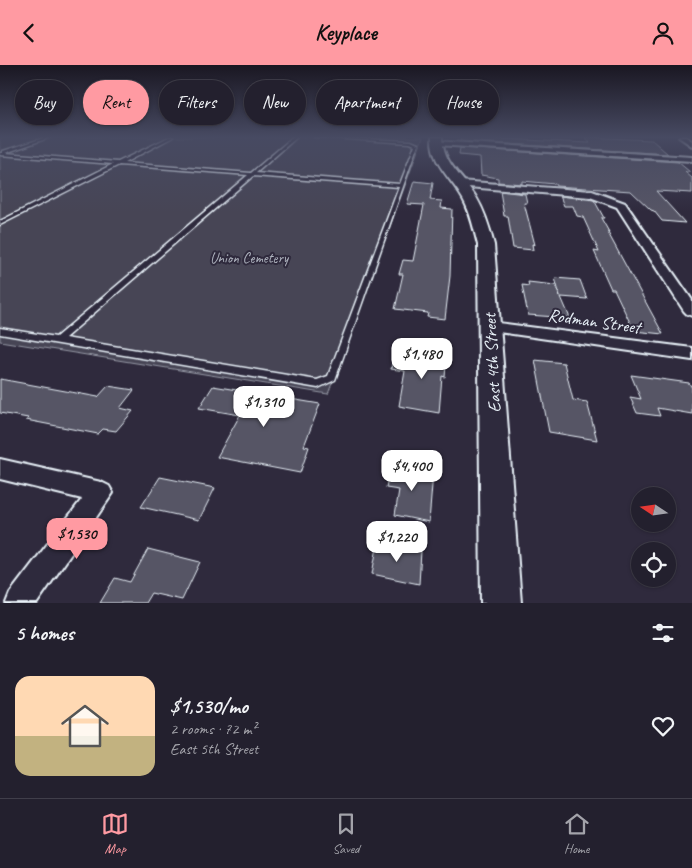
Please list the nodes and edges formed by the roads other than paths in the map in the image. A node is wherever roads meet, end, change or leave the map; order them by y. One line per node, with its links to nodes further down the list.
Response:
1 (106, 162): 5 (lane)
2 (267, 162): 6 (lane)
3 (410, 162): 8 (lane)
4 (442, 162): 7 (street, East 4th Street)
5 (118, 163): 6 (lane); 9 (lane)
6 (253, 174): 8 (lane); 13 (lane)
7 (459, 184): 10 (street); 11 (street, East 4th Street)
8 (401, 186): 13 (lane)
9 (0, 223)
10 (692, 311)
11 (490, 327): 14 (street, Rodman Street); 17 (street, East 4th Street)
12 (0, 331): 13 (lane)
13 (58, 340)
14 (692, 354)
15 (0, 469): 16 (street)
16 (20, 603)
17 (501, 603)

